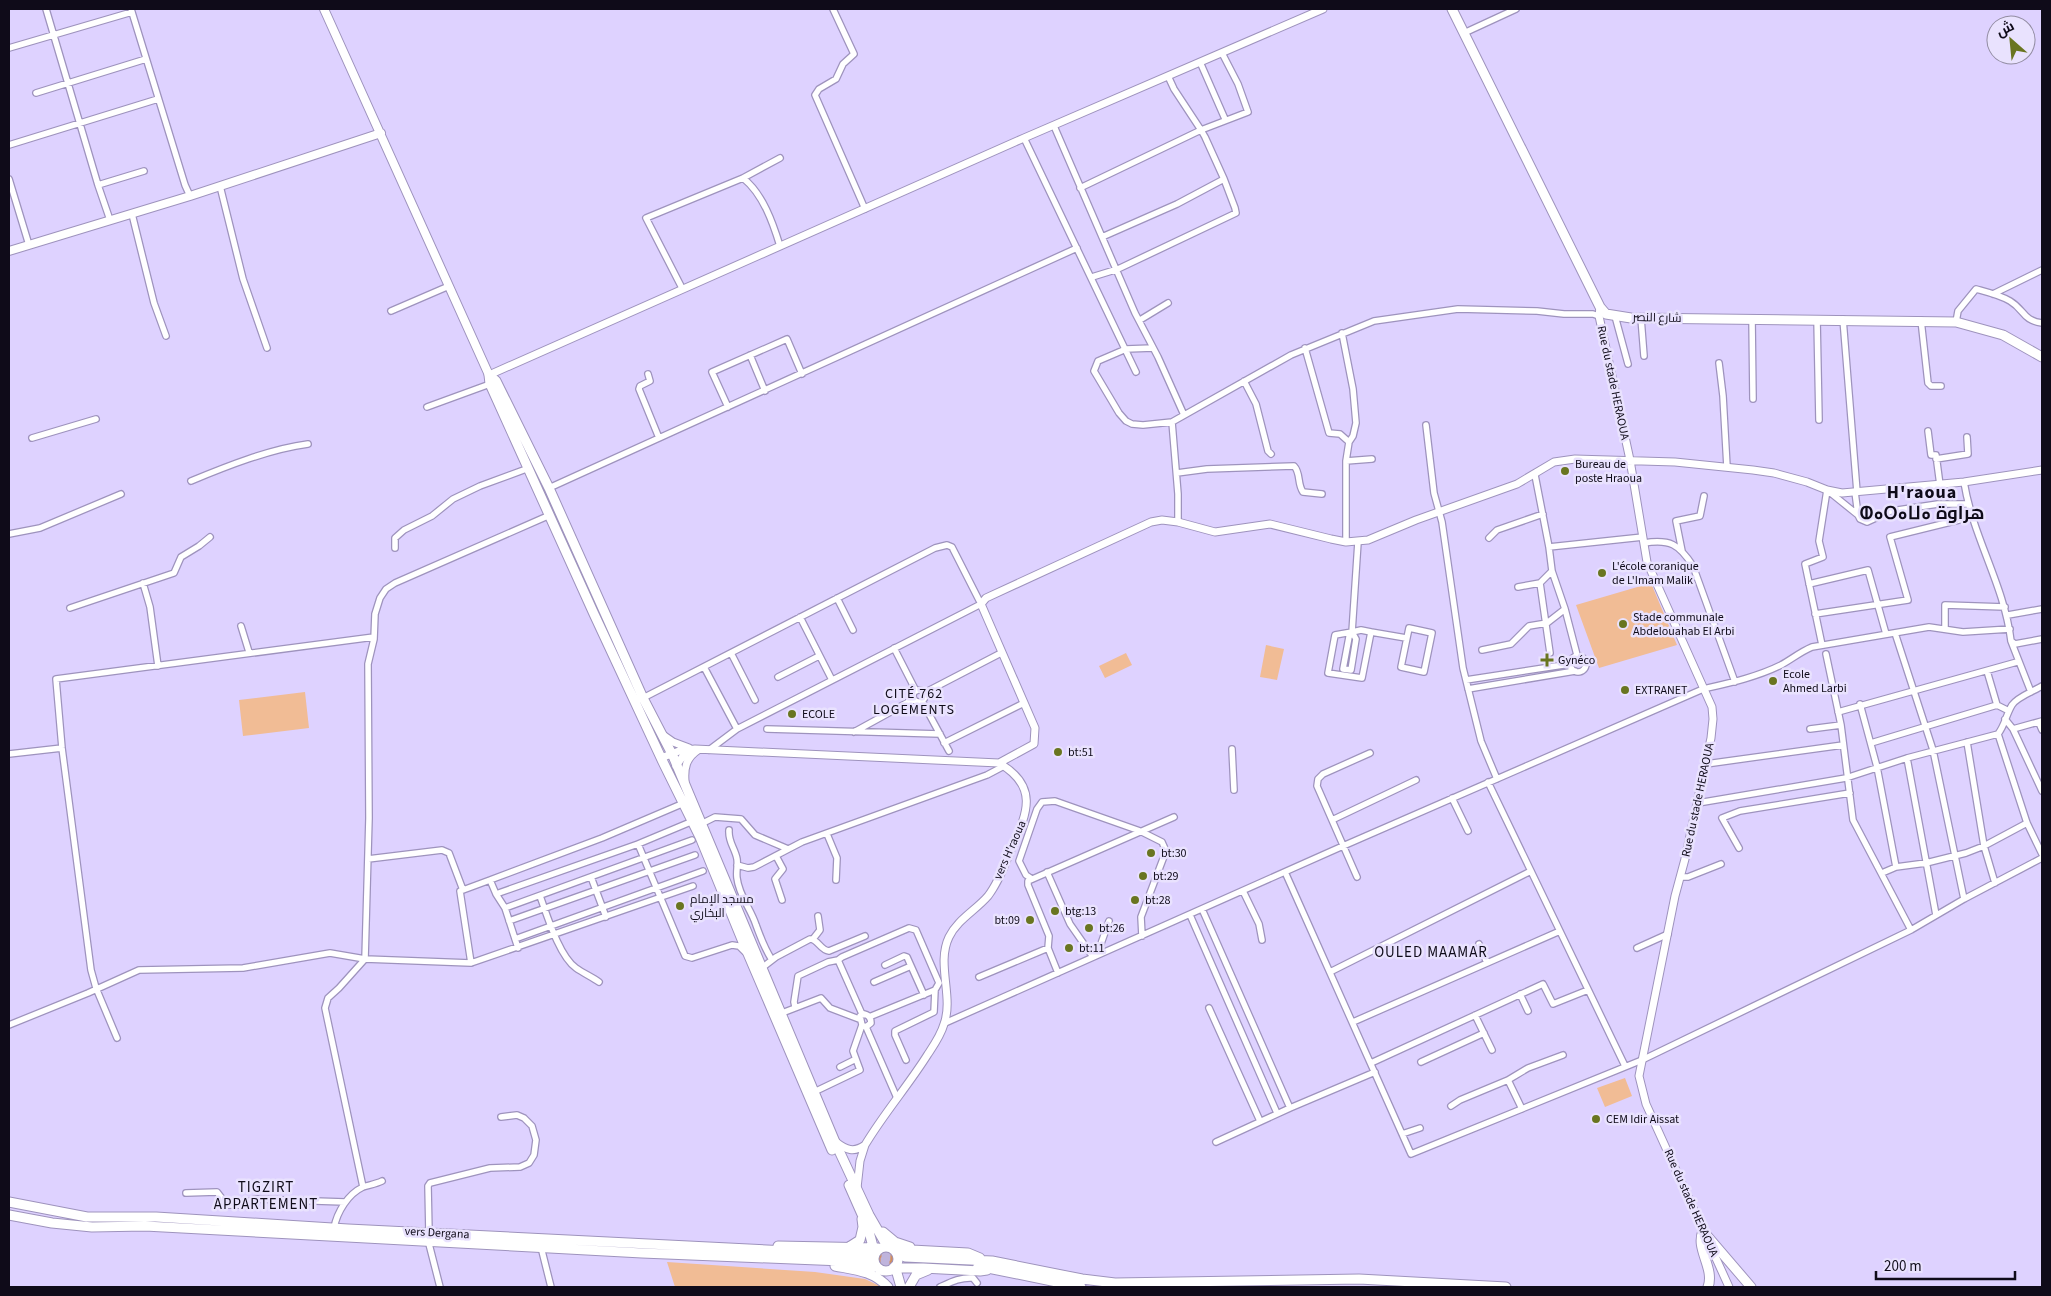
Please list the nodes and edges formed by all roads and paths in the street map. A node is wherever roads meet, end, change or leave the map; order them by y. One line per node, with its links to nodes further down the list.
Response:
1 (46, 9): 9 (street)
2 (324, 9): 22 (main road)
3 (834, 9): 34 (street)
4 (1323, 9): 11 (street)
5 (1452, 9): 8 (main road)
6 (1516, 9): 8 (street)
7 (132, 10): 9 (street); 12 (street)
8 (1464, 33): 50 (main road)
9 (55, 35): 10 (street); 15 (street)
10 (9, 48)
11 (1222, 53): 13 (street); 18 (street)
12 (146, 59): 15 (street); 17 (street)
13 (1200, 62): 14 (street); 18 (street)
14 (1168, 76): 20 (street); 21 (street)
15 (68, 82): 16 (street); 19 (street)
16 (36, 93)
17 (158, 100): 19 (street); 33 (street)
18 (1225, 119): 21 (street)
19 (80, 123): 24 (street); 30 (street)
20 (1054, 126): 23 (street); 32 (street)
21 (1201, 130): 29 (street); 32 (street)
22 (380, 133): 31 (main road); 45 (main road)
23 (1024, 138): 34 (street); 40 (street)
24 (9, 145)
25 (780, 158): 27 (street)
26 (144, 171): 30 (street)
27 (743, 178): 39 (street); 46 (street)
28 (9, 179): 38 (street)
29 (1224, 179): 37 (street); 42 (street)
30 (98, 185): 36 (street)
31 (220, 186): 33 (main road); 62 (street)
32 (1080, 188): 37 (street)
33 (190, 196): 35 (main road)
34 (865, 209): 39 (street)
35 (132, 214): 36 (main road); 61 (street)
36 (110, 220): 38 (main road)
37 (1102, 237): 42 (street)
38 (29, 245): 41 (main road)
39 (780, 246): 46 (street)
40 (1077, 248): 44 (street); 73 (street)
41 (9, 251)
42 (1118, 269): 44 (street); 56 (street)
43 (2042, 270): 47 (street)
44 (1092, 277): 65 (street)
45 (448, 286): 49 (street); 74 (main road)
46 (682, 288): 74 (street)
47 (1993, 294): 58 (street); 59 (street)
48 (1168, 304): 56 (street)
49 (391, 311)
50 (1600, 312): 51 (main road, شارع النصر); 60 (street); 95 (street, Rue du stade HERAOUA)
51 (1615, 316): 52 (main road, شارع النصر); 70 (street)
52 (1641, 318): 53 (main road, شارع النصر); 67 (street)
53 (1752, 318): 54 (main road, شارع النصر); 78 (street)
54 (1817, 319): 55 (main road, شارع النصر); 83 (street)
55 (1843, 319): 57 (main road, شارع النصر); 107 (street)
56 (1140, 320): 63 (street)
57 (1921, 320): 58 (main road, شارع النصر); 76 (street)
58 (1956, 322): 68 (main road, شارع النصر)
59 (2042, 323)
60 (1342, 333): 64 (street); 90 (street)
61 (166, 336)
62 (267, 348)
63 (1153, 348): 65 (street); 81 (street)
64 (1305, 348): 75 (street); 90 (street)
65 (1126, 349): 71 (street); 84 (street)
66 (750, 355): 73 (street); 77 (street); 80 (street)
67 (1644, 356)
68 (2042, 357)
69 (1719, 363): 97 (street)
70 (1628, 364)
71 (1136, 372)
72 (648, 374): 89 (street)
73 (802, 374): 77 (street)
74 (490, 379): 79 (street); 98 (main road); 105 (main road)
75 (1244, 381): 81 (street); 92 (street)
76 (1941, 386)
77 (765, 390): 80 (street)
78 (1754, 399)
79 (427, 407)
80 (728, 407): 89 (street)
81 (1184, 415): 84 (street)
82 (96, 419): 88 (street)
83 (1819, 420)
84 (1172, 422): 100 (street)
85 (1426, 425): 112 (street)
86 (1928, 431): 94 (street)
87 (1967, 437): 94 (street)
88 (32, 438)
89 (659, 438): 105 (street)
90 (1349, 442): 96 (street)
91 (308, 444): 102 (street)
92 (1271, 454)
93 (1372, 459): 96 (street)
94 (1936, 459): 104 (street)
95 (1630, 460): 97 (street); 101 (street); 121 (street, Rue du stade HERAOUA)
96 (1346, 461): 122 (street)
97 (1727, 467): 106 (street)
98 (529, 468): 114 (main road); 124 (street)
99 (2042, 470): 103 (street)
100 (1177, 473): 109 (street); 117 (street)
101 (1535, 475): 112 (street); 113 (street)
102 (191, 480)
103 (1964, 482): 104 (street); 111 (street)
104 (1940, 485): 107 (street)
105 (549, 488): 182 (main road)
106 (1827, 490): 107 (street); 115 (street); 130 (street)
107 (1856, 492): 115 (street)
108 (121, 494): 118 (street)
109 (1322, 494)
110 (1704, 496): 126 (street)
111 (1967, 504): 115 (street); 116 (street)
112 (1439, 512): 123 (street); 173 (street)
113 (1543, 514): 120 (street); 125 (street)
114 (550, 515): 151 (street); 217 (main road)
115 (1858, 515)
116 (1972, 517): 134 (street); 135 (street)
117 (1178, 522): 122 (street); 133 (street)
118 (9, 534)
119 (210, 537): 128 (street)
120 (1489, 538)
121 (1643, 540): 125 (street); 126 (street); 177 (street, Rue du stade HERAOUA)
122 (1346, 542): 123 (street)
123 (1358, 542): 147 (street)
124 (395, 548)
125 (1549, 548): 127 (street)
126 (1682, 551): 174 (street)
127 (1552, 571): 129 (street); 137 (street)
128 (143, 583): 136 (street); 167 (street)
129 (1540, 583): 131 (street); 142 (street)
130 (1809, 584): 134 (street); 139 (street)
131 (1518, 587)
132 (837, 598): 133 (street); 141 (street); 146 (street)
133 (980, 604): 156 (street); 160 (street)
134 (1878, 605): 139 (street); 150 (street)
135 (2005, 607): 140 (street); 144 (street)
136 (70, 608)
137 (1565, 609): 142 (street); 163 (street)
138 (2042, 609): 140 (street)
139 (1815, 614): 155 (street)
140 (2008, 615): 145 (street)
141 (800, 617): 159 (street); 164 (street)
142 (1546, 623): 157 (street); 161 (street)
143 (241, 626): 158 (street)
144 (1945, 629): 145 (street); 149 (street)
145 (2010, 629): 154 (street)
146 (853, 630)
147 (1352, 632): 147 (street); 148 (street); 148 (street)
148 (1371, 632): 152 (street)
149 (1895, 633): 150 (street); 179 (street)
150 (1886, 634): 155 (street)
151 (374, 637): 158 (street); 253 (street)
152 (1406, 638): 152 (street)
153 (2042, 639): 154 (street)
154 (2011, 641): 180 (street)
155 (1822, 645): 174 (street)
156 (894, 648): 172 (street); 178 (street)
157 (1482, 650)
158 (248, 652): 167 (street)
159 (731, 653): 168 (street); 184 (street)
160 (1001, 653): 181 (street); 186 (street)
161 (1550, 653)
162 (1826, 654): 190 (street)
163 (1577, 655): 166 (street); 169 (street)
164 (819, 656): 171 (street); 172 (street)
165 (2017, 662): 170 (street)
166 (1570, 664): 169 (street); 173 (street)
167 (158, 666): 208 (street)
168 (704, 667): 182 (street); 195 (street)
169 (1575, 671): 176 (street)
170 (1987, 671): 179 (street); 188 (street)
171 (778, 677)
172 (832, 680): 195 (street)
173 (1466, 680): 176 (street)
174 (1734, 682): 177 (street)
175 (2042, 686): 180 (street)
176 (1468, 689): 225 (street)
177 (1703, 689): 219 (street, Rue du stade HERAOUA); 225 (street)
178 (916, 691): 181 (street); 183 (street)
179 (1914, 691): 187 (street); 194 (street)
180 (2031, 692): 189 (street)
181 (924, 693): 185 (street)
182 (643, 698): 201 (main road)
183 (914, 699): 185 (street); 200 (street)
184 (754, 700)
185 (922, 702): 202 (street)
186 (1024, 703): 205 (street); 221 (street)
187 (1860, 705): 190 (street); 206 (street)
188 (1997, 705): 189 (street); 194 (street)
189 (2009, 711): 191 (street)
190 (1838, 712): 193 (street)
191 (2005, 720): 198 (street); 203 (street)
192 (2040, 722): 198 (street); 199 (street)
193 (1841, 725): 197 (street); 207 (street)
194 (1925, 727): 206 (street); 212 (street)
195 (736, 729): 211 (street)
196 (767, 729): 200 (street)
197 (1810, 729)
198 (2013, 729): 230 (street)
199 (2042, 730)
200 (854, 732): 202 (street)
201 (661, 733): 210 (street); 214 (main road)
202 (940, 734): 205 (street)
203 (1998, 734): 204 (street); 238 (street)
204 (1967, 742): 212 (street); 246 (street)
205 (944, 743): 213 (street)
206 (1871, 743): 222 (street)
207 (1843, 745): 219 (street); 224 (street)
208 (62, 748): 216 (street); 322 (street)
209 (1232, 749): 229 (street)
210 (699, 750): 211 (street); 214 (street); 220 (street); 228 (street)
211 (709, 750): 221 (street)
212 (1933, 750): 218 (street); 252 (street)
213 (949, 751)
214 (672, 753): 217 (street); 220 (main road)
215 (1370, 753): 236 (street)
216 (9, 754)
217 (661, 758): 223 (main road)
218 (1907, 758): 222 (street); 256 (street)
219 (1706, 764): 234 (street, Rue du stade HERAOUA)
220 (676, 765): 223 (street); 228 (main road)
221 (1001, 765): 242 (street); 335 (street, vers H'raoua)
222 (1877, 767): 224 (street); 259 (street)
223 (668, 771): 233 (main road)
224 (1846, 778): 231 (street); 234 (street)
225 (1497, 779): 227 (street)
226 (1416, 780): 236 (street)
227 (1488, 782): 232 (street); 262 (street)
228 (686, 789): 237 (main road)
229 (1234, 790)
230 (2042, 791)
231 (1850, 793): 247 (street); 265 (street)
232 (1452, 798): 241 (street); 245 (street)
233 (684, 802): 237 (main road); 270 (street)
234 (1698, 803): 268 (street, Rue du stade HERAOUA)
235 (1174, 817): 240 (street)
236 (1332, 820): 245 (street)
237 (697, 822): 244 (street); 248 (street); 307 (main road); 316 (main road)
238 (2027, 823): 246 (street); 249 (street)
239 (729, 830): 258 (street)
240 (1140, 831): 263 (street); 269 (street); 299 (street)
241 (1468, 831)
242 (827, 834): 248 (street); 271 (street)
243 (692, 840): 254 (street)
244 (638, 844): 254 (street); 278 (street)
245 (1343, 846): 264 (street); 267 (street)
246 (1984, 846): 252 (street); 272 (street)
247 (1739, 848)
248 (788, 849): 251 (street)
249 (2042, 854)
250 (695, 855): 260 (street)
251 (776, 856): 258 (street); 282 (street)
252 (1956, 856): 256 (street); 281 (street)
253 (368, 858): 275 (street); 309 (street)
254 (644, 858): 260 (street); 266 (street)
255 (2042, 858): 272 (street)
256 (1926, 863): 259 (street); 287 (street)
257 (1721, 864): 268 (street)
258 (737, 865): 310 (street)
259 (1896, 867): 265 (street)
260 (649, 870): 274 (street); 276 (street)
261 (703, 871): 274 (street)
262 (1531, 871): 295 (street); 317 (street)
263 (1048, 872): 269 (street); 308 (street)
264 (1285, 872): 277 (street); 317 (street)
265 (1882, 873): 294 (street)
266 (591, 877): 276 (street); 279 (street)
267 (1357, 877)
268 (1681, 877): 296 (street, Rue du stade HERAOUA)
269 (1032, 879): 305 (street)
270 (490, 880): 275 (street); 278 (street)
271 (836, 880)
272 (1995, 883): 281 (street)
273 (694, 886): 280 (street)
274 (656, 888): 280 (street); 283 (street)
275 (463, 890): 312 (street)
276 (596, 890): 283 (street); 285 (street)
277 (1243, 891): 286 (street); 302 (street)
278 (496, 894): 284 (street)
279 (540, 896): 284 (street); 285 (street)
280 (660, 898): 290 (street); 307 (street)
281 (1964, 899): 287 (street)
282 (782, 900)
283 (603, 907): 290 (street); 293 (street)
284 (505, 908): 291 (street)
285 (544, 908): 291 (street); 293 (street)
286 (1202, 909): 288 (street); 353 (street)
287 (1936, 914): 294 (street)
288 (1190, 915): 299 (street); 355 (street)
289 (818, 916): 301 (street)
290 (606, 917): 297 (street)
291 (509, 921): 300 (street)
292 (1109, 921): 308 (street)
293 (550, 926): 297 (street); 300 (street)
294 (1911, 930): 343 (street)
295 (1560, 931): 313 (street); 324 (street)
296 (1668, 934): 306 (street); 343 (street, Rue du stade HERAOUA)
297 (555, 935): 304 (street); 320 (street)
298 (865, 936): 301 (street)
299 (1142, 936): 308 (street)
300 (515, 938): 304 (street)
301 (813, 939): 310 (street)
302 (1262, 940)
303 (1479, 944): 313 (street)
304 (518, 948): 312 (street)
305 (1048, 948): 318 (street); 319 (street)
306 (1637, 948)
307 (748, 955): 369 (main road)
308 (1095, 956): 318 (street)
309 (365, 959): 312 (street); 322 (street); 364 (street)
310 (772, 960): 316 (street)
311 (838, 960): 323 (street); 327 (street); 333 (street)
312 (471, 963)
313 (1487, 963): 334 (street)
314 (885, 965): 315 (street)
315 (911, 966): 321 (street); 326 (street)
316 (763, 967): 330 (main road)
317 (1330, 972): 334 (street)
318 (1058, 973): 335 (street)
319 (979, 976)
320 (599, 982)
321 (874, 982)
322 (96, 988): 336 (street); 338 (street)
323 (935, 990): 326 (street); 342 (street)
324 (1588, 990): 325 (street); 346 (street)
325 (1520, 994): 329 (street); 331 (street)
326 (924, 995): 332 (street)
327 (795, 1007): 330 (street); 333 (street)
328 (1209, 1008): 357 (street)
329 (1528, 1011)
330 (782, 1013): 350 (main road)
331 (1475, 1015): 337 (street); 345 (street)
332 (869, 1017): 333 (street); 333 (street)
333 (862, 1021): 341 (street); 351 (street)
334 (1353, 1022): 345 (street)
335 (945, 1023): 351 (street)
336 (9, 1024)
337 (1484, 1033): 339 (street); 344 (street)
338 (117, 1038)
339 (1492, 1050)
340 (1562, 1055): 349 (street)
341 (856, 1059): 347 (street); 350 (street)
342 (906, 1060)
343 (1642, 1060): 346 (street); 373 (street, Rue du stade HERAOUA)
344 (1420, 1062)
345 (1371, 1063): 348 (street)
346 (1625, 1066): 354 (street)
347 (840, 1067)
348 (1375, 1072): 353 (street); 359 (street)
349 (1508, 1080): 352 (street); 354 (street)
350 (814, 1092): 360 (main road)
351 (897, 1098): 362 (street)
352 (1451, 1106)
353 (1290, 1108): 355 (street)
354 (1522, 1109): 359 (street)
355 (1278, 1113): 357 (street)
356 (501, 1117): 374 (street)
357 (1260, 1121): 361 (street)
358 (1420, 1128): 359 (street)
359 (1402, 1134)
360 (835, 1142): 362 (street); 365 (main road)
361 (1216, 1142)
362 (864, 1145): 365 (street)
363 (382, 1181): 364 (street)
364 (363, 1187): 368 (street)
365 (857, 1189): 371 (main road)
366 (186, 1193): 368 (street)
367 (9, 1202): 372 (main road, vers Dergana)
368 (345, 1202): 372 (street)
369 (860, 1212): 376 (main road); 380 (main road)
370 (9, 1215): 374 (main road)
371 (876, 1225): 377 (main road); 379 (main road)
372 (334, 1228): 374 (main road, vers Dergana)
373 (1702, 1231): 399 (main road); 400 (street, Rue du stade HERAOUA); 401 (main road)
374 (429, 1237): 375 (main road); 378 (main road, vers Dergana); 390 (street)
375 (541, 1247): 381 (main road); 391 (street)
376 (846, 1248): 378 (main road); 380 (main road)
377 (892, 1249): 379 (main road); 380 (main road); 386 (main road)
378 (756, 1250): 380 (main road, vers Dergana)
379 (923, 1250): 382 (main road)
380 (873, 1254): 381 (main road); 385 (main road)
381 (773, 1258): 383 (main road)
382 (982, 1260): 384 (main road); 398 (main road)
383 (835, 1266): 385 (main road); 392 (main road)
384 (992, 1267): 388 (main road); 397 (main road)
385 (878, 1268): 386 (main road); 393 (main road)
386 (895, 1268): 387 (main road); 394 (main road)
387 (931, 1269): 388 (main road); 395 (main road)
388 (961, 1274): 389 (street); 396 (street)
389 (978, 1283)
390 (440, 1287)
391 (551, 1287)
392 (888, 1287)
393 (894, 1287)
394 (902, 1287)
395 (909, 1287)
396 (940, 1287)
397 (1081, 1287)
398 (1506, 1287)
399 (1708, 1287)
400 (1729, 1287)
401 (1751, 1287)

